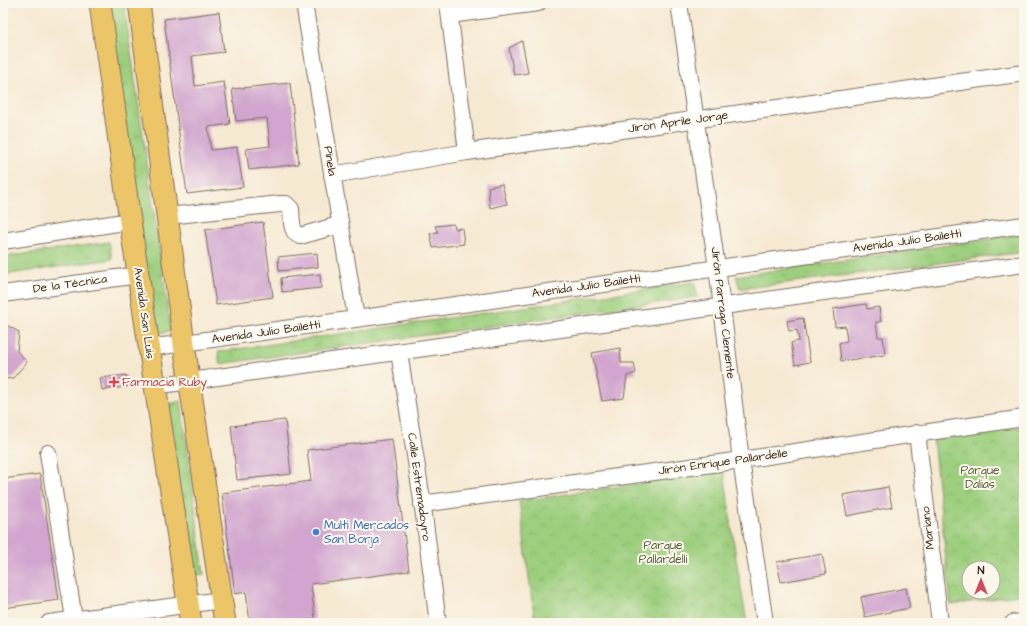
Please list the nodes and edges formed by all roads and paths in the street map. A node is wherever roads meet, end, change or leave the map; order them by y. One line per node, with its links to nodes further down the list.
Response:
1 (100, 3): 12 (main road, Avenida San Luis)
2 (140, 3): 11 (main road)
3 (304, 3): 10 (street, Pinela)
4 (538, 3): 6 (street)
5 (679, 3): 8 (street, Jirón Parraga Clemente)
6 (449, 9): 9 (street)
7 (1024, 73): 8 (street, Jirón Aprile Jorge)
8 (695, 120): 9 (street, Jirón Aprile Jorge); 17 (street, Jirón Parraga Clemente)
9 (467, 152): 10 (street, Jirón Aprile Jorge)
10 (332, 175): 13 (street, Pinela)
11 (168, 216): 13 (street); 22 (main road)
12 (130, 221): 15 (street); 18 (main road, Avenida San Luis)
13 (339, 225): 21 (street, Pinela)
14 (1024, 225): 17 (street, Avenida Julio Bailetti)
15 (3, 241)
16 (1024, 264): 20 (street)
17 (717, 268): 20 (street, Jirón Parraga Clemente); 21 (street, Avenida Julio Bailetti)
18 (138, 275): 19 (street, De la Técnica); 23 (main road, Avenida San Luis)
19 (3, 294)
20 (723, 306): 24 (street); 30 (street, Jirón Parraga Clemente)
21 (356, 318): 22 (street, Avenida Julio Bailetti)
22 (184, 344): 23 (street, Avenida Julio Bailetti); 25 (main road)
23 (149, 348): 26 (main road, Avenida San Luis)
24 (399, 352): 25 (street); 31 (street, Calle Estremadoyro)
25 (190, 380): 26 (street); 32 (main road)
26 (154, 386): 33 (main road, Avenida San Luis)
27 (1024, 418): 28 (street, Jirón Enrique Pallardelle)
28 (917, 433): 30 (street, Jirón Enrique Pallardelle); 40 (street, Mariano)
29 (48, 453): 34 (street)
30 (741, 460): 31 (street, Jirón Enrique Pallardelle); 39 (street, Jirón Parraga Clemente)
31 (422, 504): 38 (street, Calle Estremadoyro)
32 (222, 600): 33 (street); 37 (main road)
33 (189, 614): 34 (street)
34 (74, 619): 36 (street)
35 (1024, 622): 41 (street)
36 (49, 623)
37 (225, 623)
38 (438, 623)
39 (765, 623)
40 (940, 623)
41 (1013, 623)

